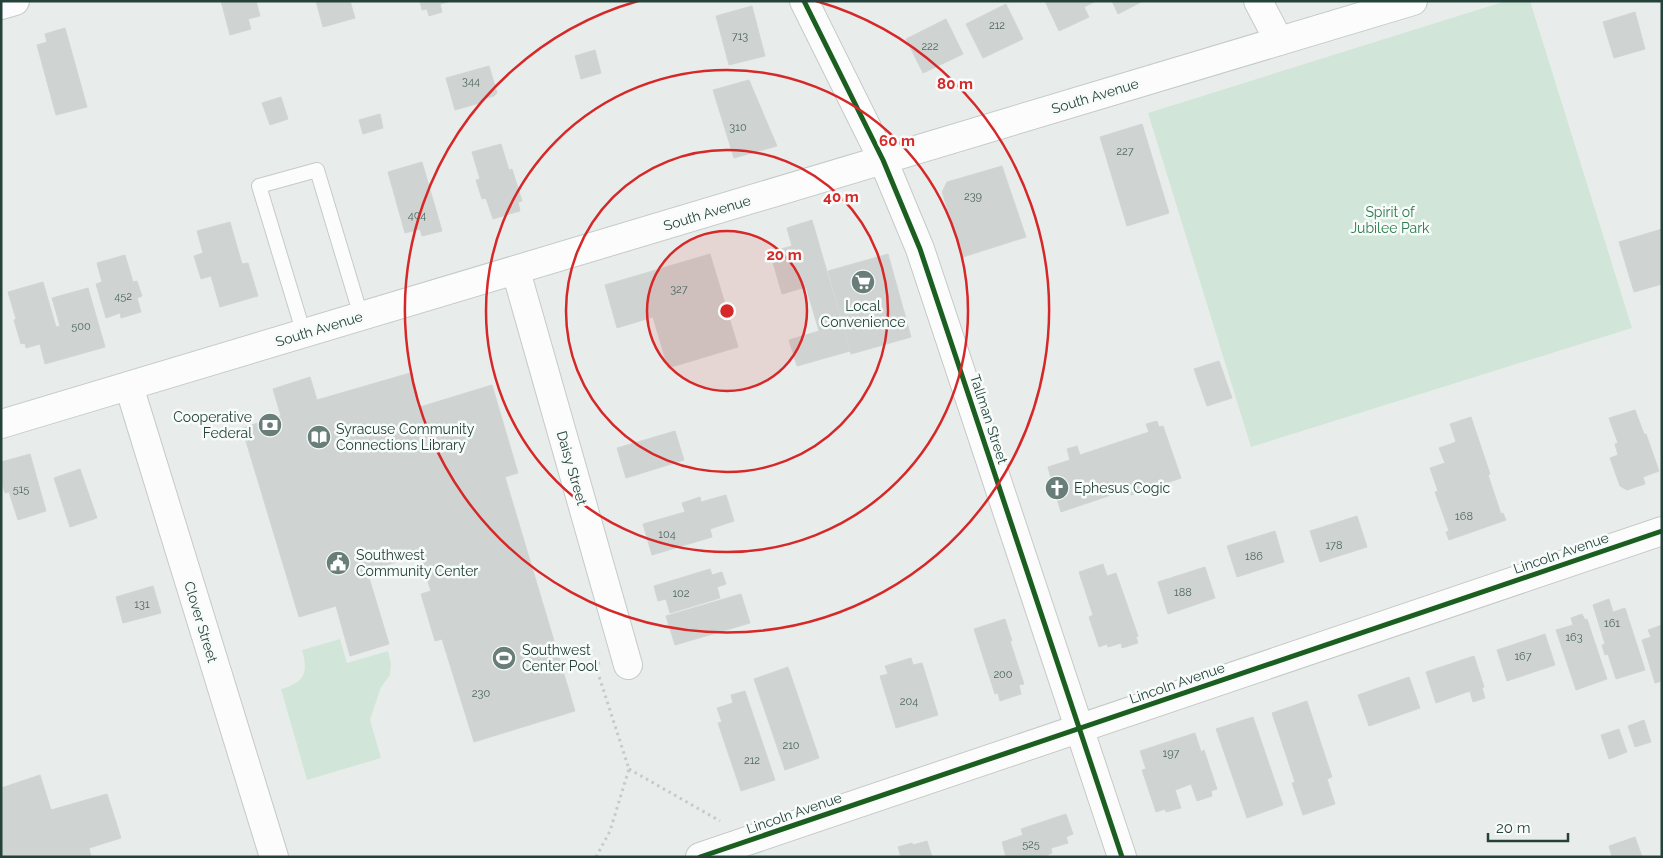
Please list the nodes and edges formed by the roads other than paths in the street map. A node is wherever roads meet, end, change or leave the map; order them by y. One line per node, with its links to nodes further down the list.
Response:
1 (15, 1): 5 (street)
2 (804, 1): 7 (street, Tallman Street)
3 (1258, 1): 6 (street)
4 (1414, 1): 6 (street, South Avenue)
5 (1, 5)
6 (1279, 41): 7 (street, South Avenue)
7 (883, 160): 8 (street, South Avenue); 15 (street, Tallman Street)
8 (516, 271): 9 (street, South Avenue); 14 (street, Daisy Street)
9 (361, 316): 10 (street, South Avenue); 10 (lane)
10 (304, 334): 11 (street, South Avenue)
11 (129, 386): 12 (street, South Avenue); 16 (street, Clover Street)
12 (1, 424)
13 (1662, 531): 15 (street, Lincoln Avenue)
14 (627, 659)
15 (1080, 728): 17 (street, Lincoln Avenue); 18 (street, Tallman Street)
16 (274, 857)
17 (700, 857)
18 (1122, 857)

